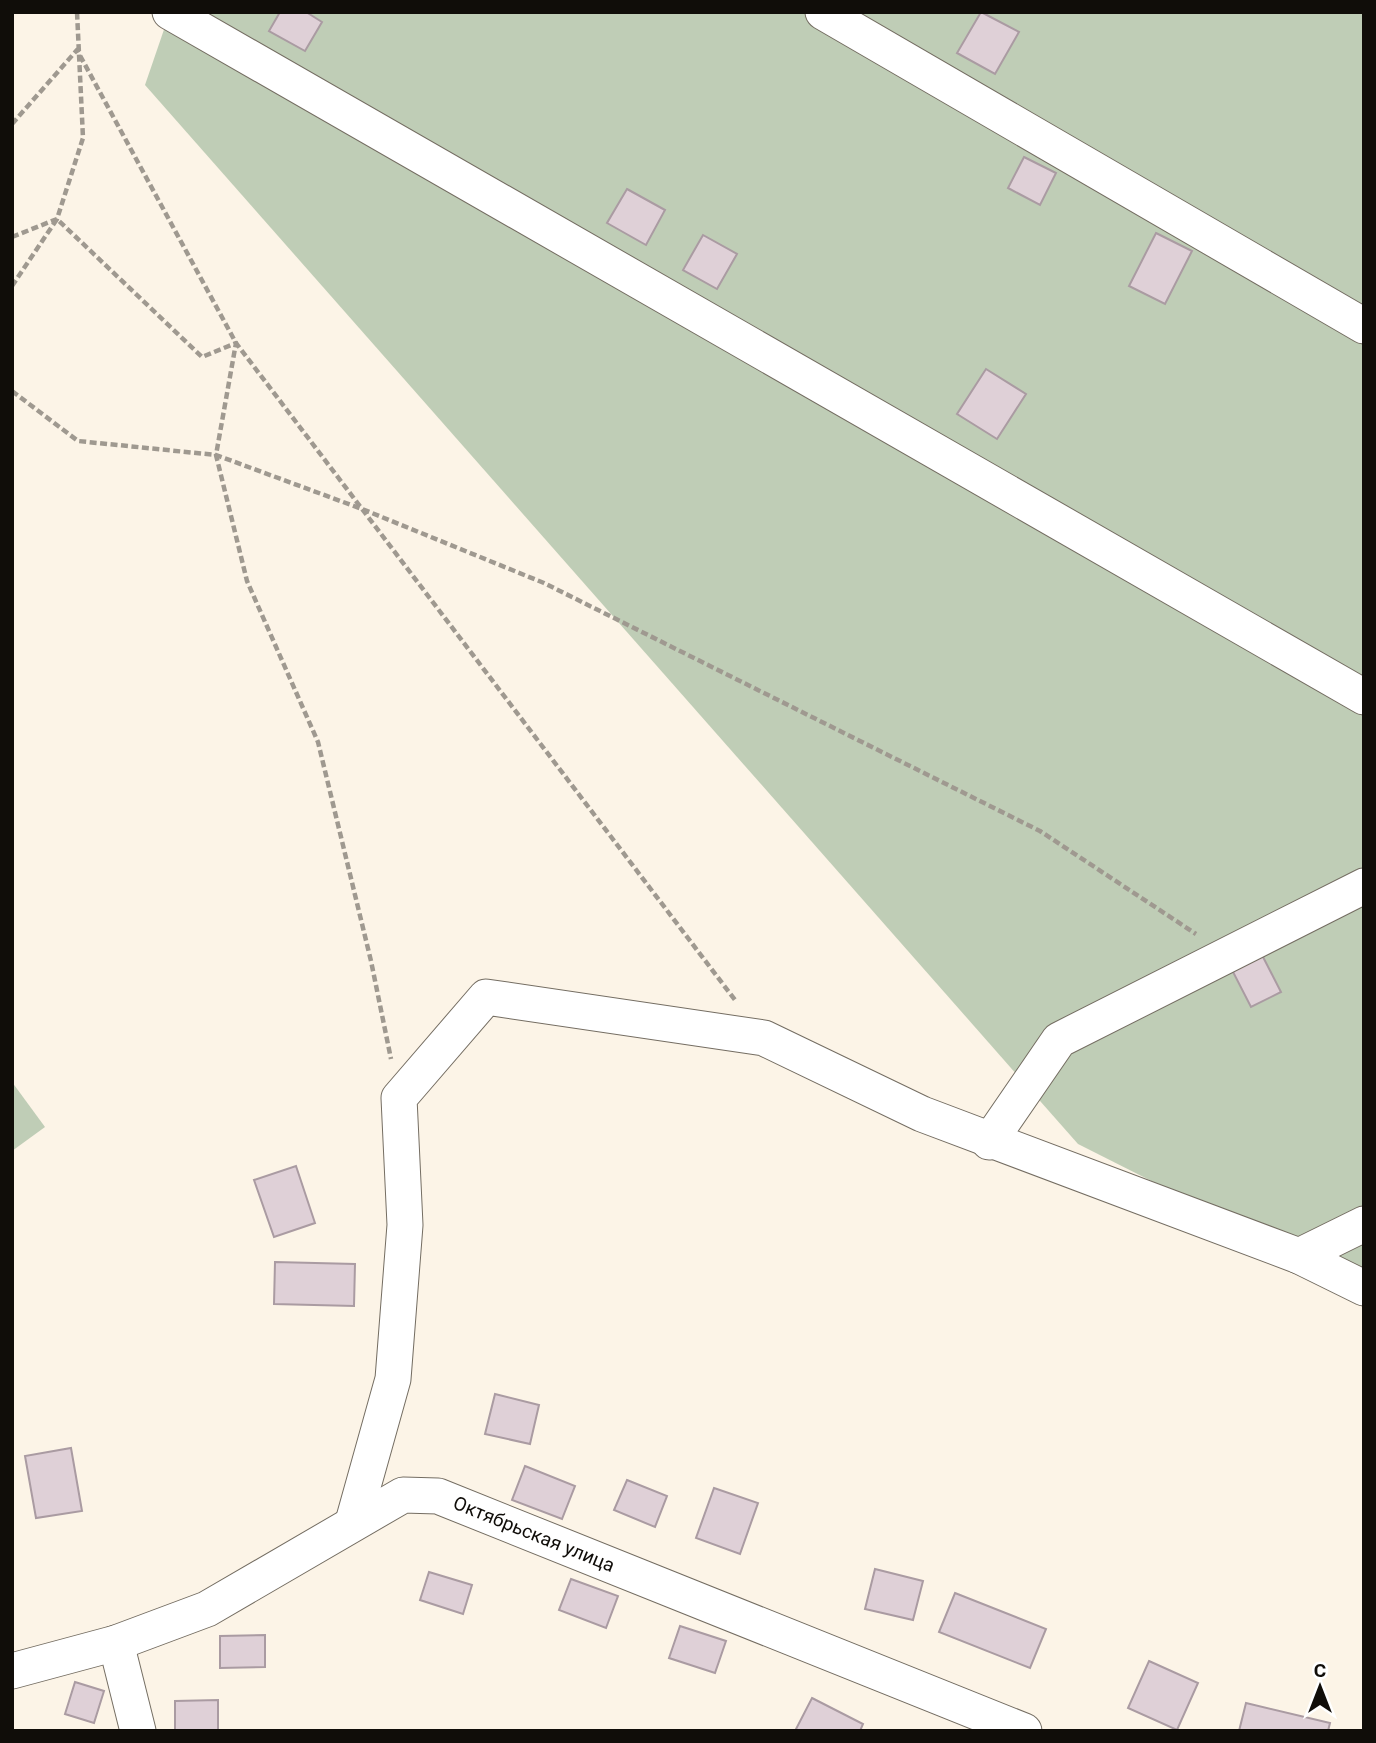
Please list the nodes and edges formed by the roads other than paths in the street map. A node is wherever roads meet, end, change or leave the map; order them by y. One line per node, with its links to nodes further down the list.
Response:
1 (170, 12): 4 (street)
2 (823, 12): 3 (street)
3 (1364, 326)
4 (1364, 697)
5 (1364, 886): 6 (street)
6 (989, 1142): 8 (street); 10 (street)
7 (1364, 1224): 8 (street)
8 (1299, 1256): 9 (street)
9 (1364, 1288)
10 (353, 1521): 11 (street, Октябрьская улица); 14 (street, Октябрьская улица)
11 (116, 1643): 12 (street, Октябрьская улица); 13 (street)
12 (12, 1671)
13 (138, 1731)
14 (1024, 1731)

